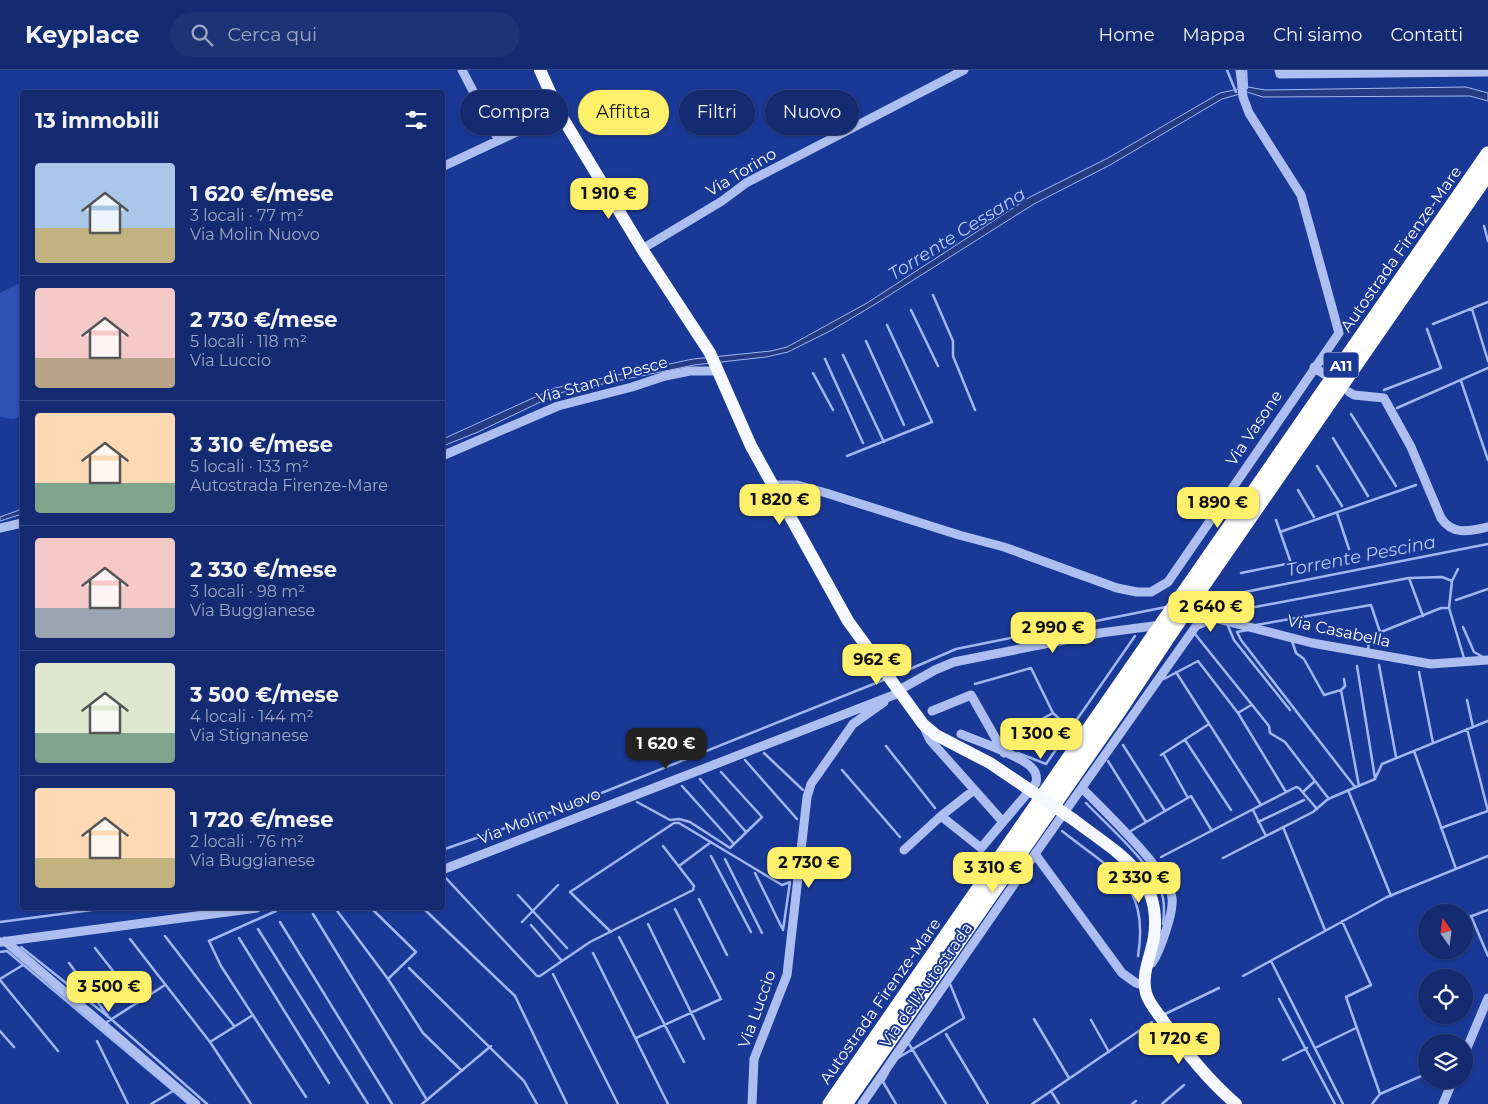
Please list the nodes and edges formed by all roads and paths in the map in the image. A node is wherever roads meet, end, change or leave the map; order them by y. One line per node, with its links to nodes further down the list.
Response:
1 (462, 70): 10 (street)
2 (540, 70): 7 (main road)
3 (964, 70): 14 (street, Via Torino)
4 (1240, 70): 15 (street, Via Vasone)
5 (1278, 70): 6 (street)
6 (1488, 72)
7 (549, 90)
8 (568, 127): 14 (main road)
9 (507, 135): 10 (street)
10 (498, 139): 12 (street)
11 (1488, 154): 24 (highway, Autostrada Firenze-Mare / A11)
12 (445, 166)
13 (1488, 173): 24 (highway, Autostrada Firenze-Mare / A11)
14 (642, 249): 16 (main road)
15 (1314, 367): 17 (street); 20 (street, Via Vasone)
16 (718, 368): 19 (street, Via Stan di Pesce); 20 (main road)
17 (1324, 374)
18 (1349, 392): 22 (street)
19 (445, 455)
20 (772, 484): 28 (main road)
21 (20, 523): 23 (street)
22 (1488, 527)
23 (0, 528)
24 (1200, 579): 26 (highway, Autostrada Firenze-Mare / A11, bridge)
25 (1214, 618): 27 (street, Via Casabella); 28 (street); 33 (street)
26 (1159, 639): 49 (highway, Autostrada Firenze-Mare / A11); 50 (highway, Autostrada Firenze-Mare / A11)
27 (1488, 660)
28 (898, 691): 30 (main road); 39 (street, Via Molin Nuovo); 48 (street, Via Luccio)
29 (932, 711): 32 (street)
30 (922, 724): 34 (street); 42 (main road, bridge)
31 (961, 734): 32 (street)
32 (1004, 753): 36 (street)
33 (1082, 789): 38 (street); 42 (street)
34 (974, 790): 35 (street); 36 (street)
35 (941, 816): 36 (street); 37 (street)
36 (1003, 822)
37 (904, 850)
38 (1035, 854): 43 (street); 51 (street, Via dell'Autostrada)
39 (445, 869)
40 (242, 910): 41 (street)
41 (3, 942): 47 (street)
42 (1145, 972): 43 (main road)
43 (1145, 986): 52 (main road)
44 (1488, 998): 45 (street)
45 (1473, 1034)
46 (1449, 1089): 53 (street)
47 (196, 1104)
48 (752, 1104)
49 (830, 1104)
50 (845, 1104)
51 (862, 1104)
52 (1236, 1104)
53 (1443, 1104)

